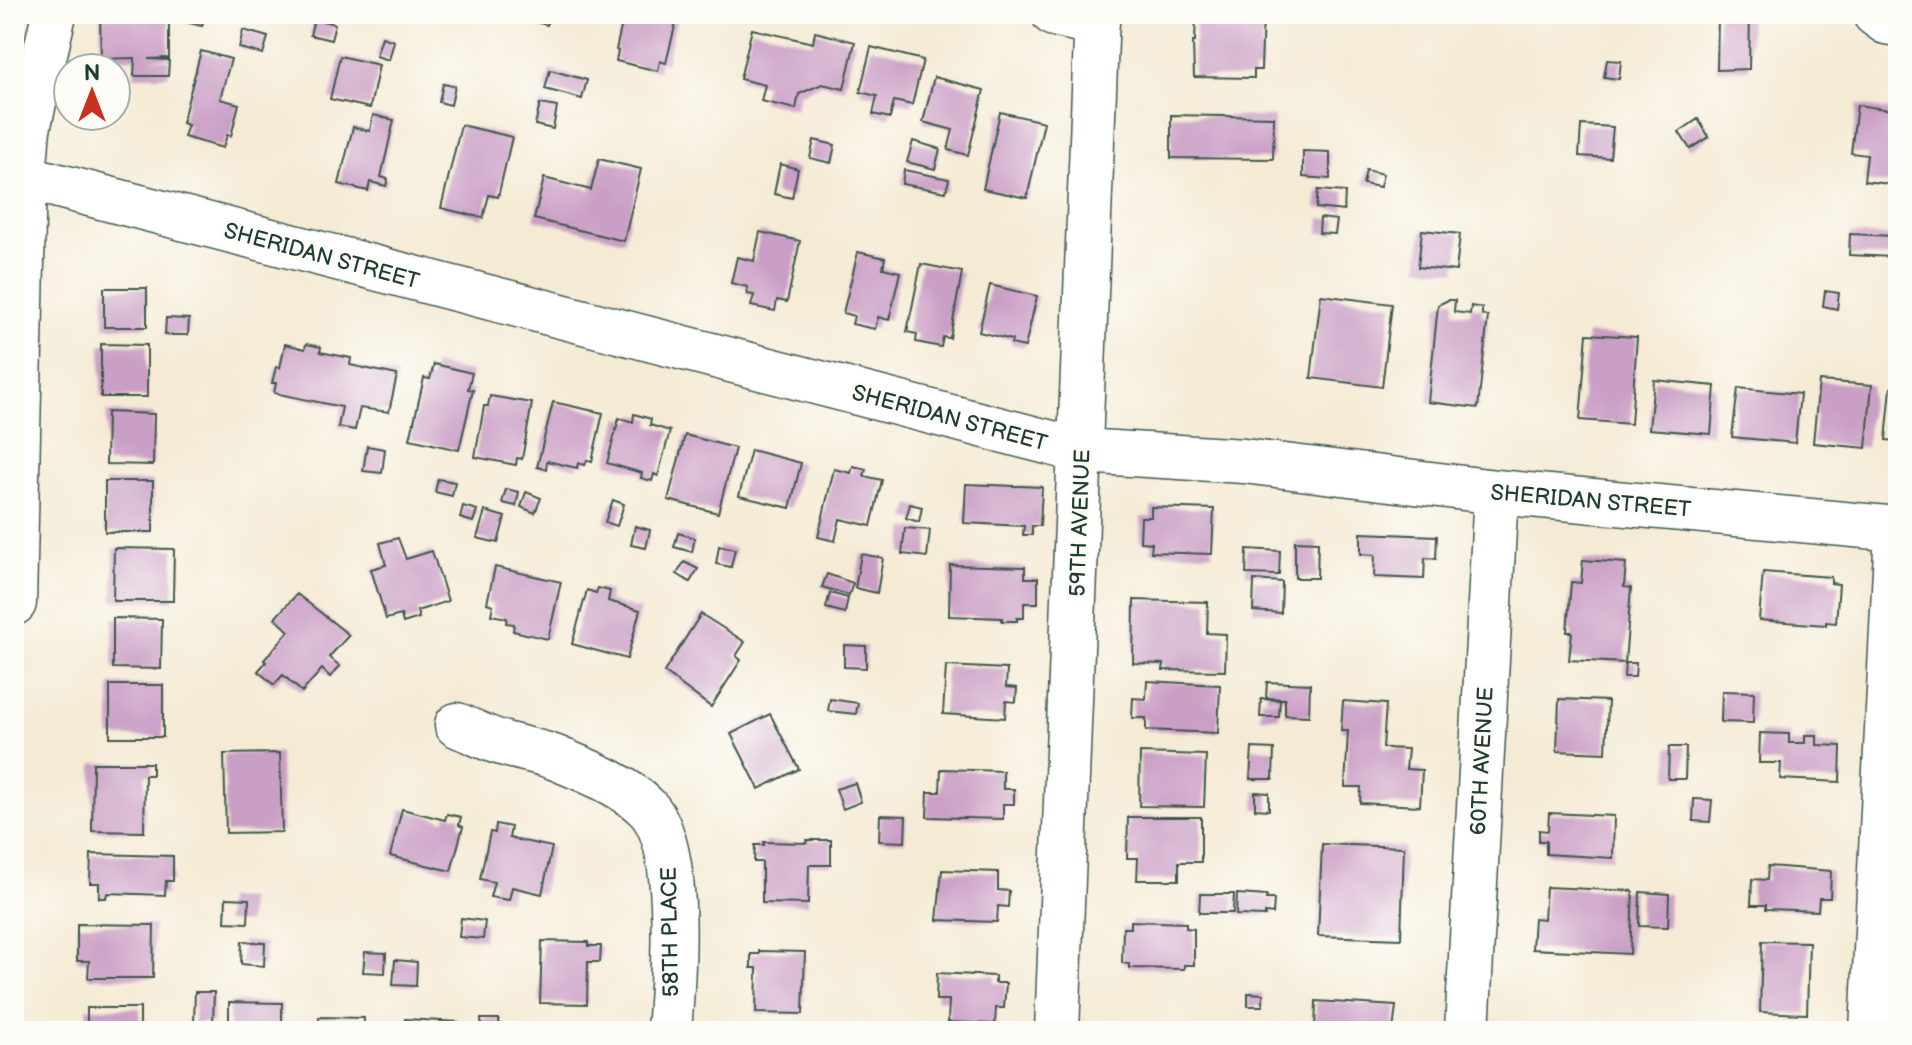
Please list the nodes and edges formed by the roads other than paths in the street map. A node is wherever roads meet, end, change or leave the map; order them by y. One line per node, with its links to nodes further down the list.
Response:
1 (54, 14): 6 (street)
2 (1054, 14): 4 (street)
3 (1875, 14): 5 (street)
4 (1097, 19): 7 (street, 59TH AVENUE)
5 (1898, 24)
6 (24, 177): 7 (street, SHERIDAN STREET); 10 (street)
7 (1082, 451): 8 (street, SHERIDAN STREET); 13 (street, 59TH AVENUE)
8 (1496, 492): 9 (street, SHERIDAN STREET); 14 (street, 60TH AVENUE)
9 (1898, 529): 15 (street)
10 (14, 603)
11 (457, 725): 12 (street, 58TH PLACE)
12 (669, 1031)
13 (1057, 1031)
14 (1467, 1031)
15 (1872, 1031)

